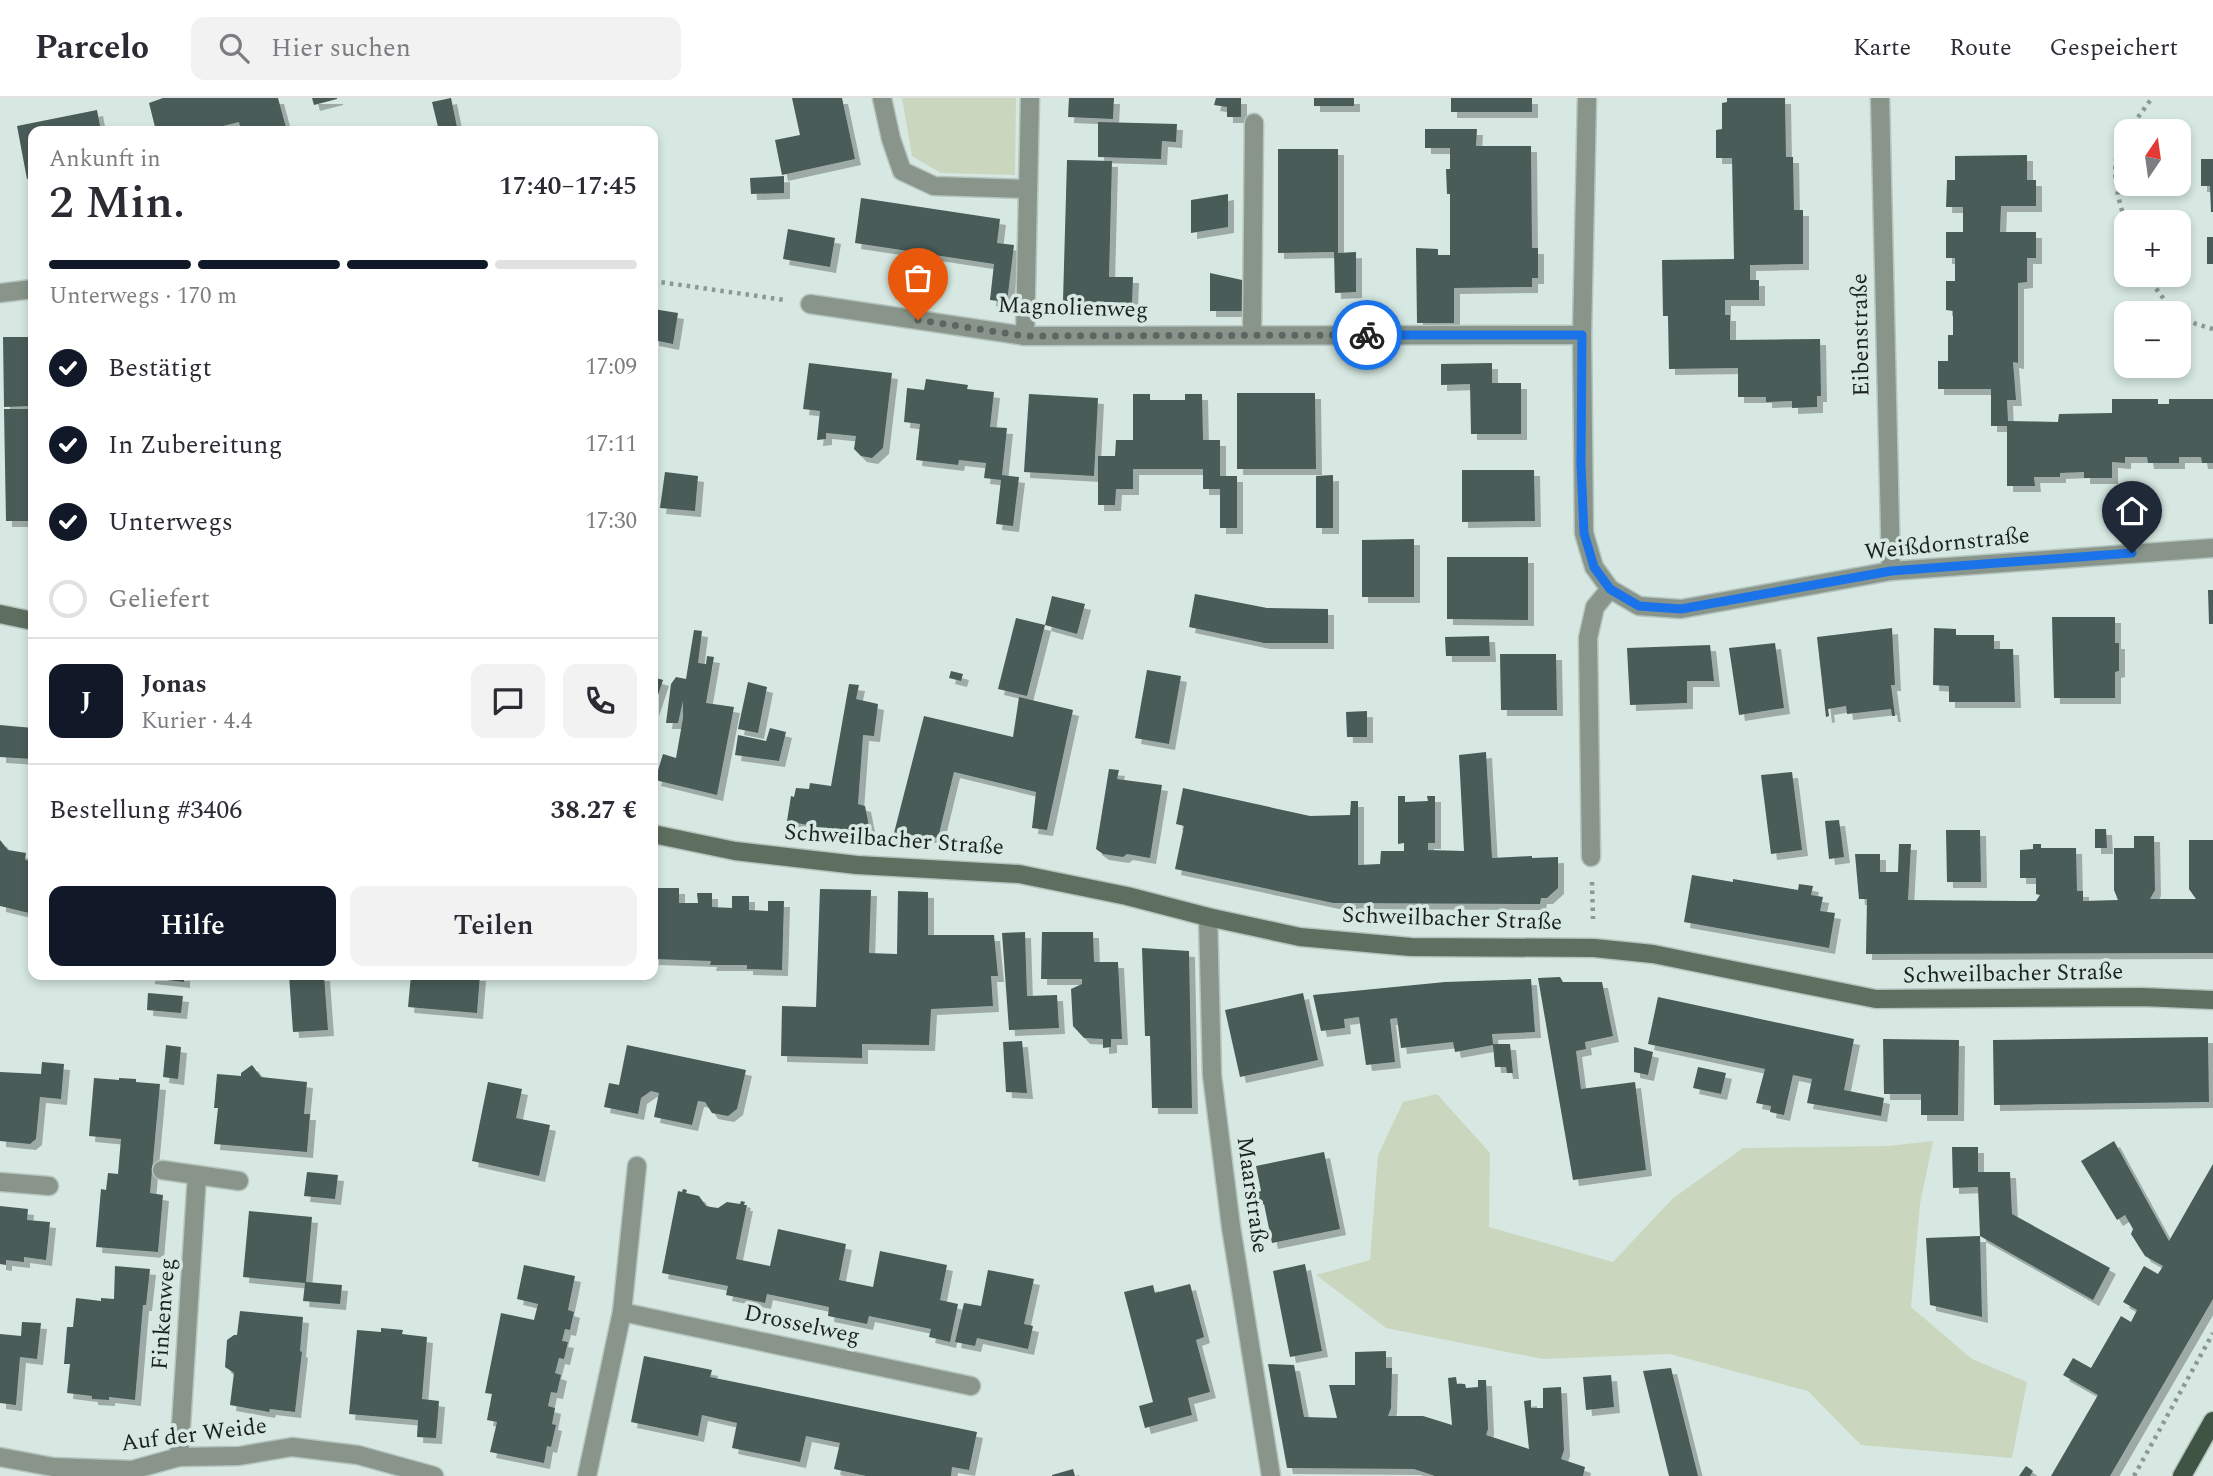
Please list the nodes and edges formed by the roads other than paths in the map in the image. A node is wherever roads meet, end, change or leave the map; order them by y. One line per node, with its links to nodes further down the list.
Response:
1 (882, 98): 6 (street)
2 (1030, 98): 6 (street)
3 (1587, 98): 11 (street, Weißdornstraße)
4 (1880, 98): 14 (street, Eibenstraße)
5 (1254, 123): 10 (street)
6 (1027, 189): 12 (street)
7 (28, 290): 8 (street)
8 (0, 293)
9 (810, 304): 12 (street, Magnolienweg)
10 (1252, 335): 11 (street, Magnolienweg); 12 (street, Magnolienweg)
11 (1582, 335): 15 (street, Weißdornstraße)
12 (1025, 336)
13 (2213, 548): 14 (street, Weißdornstraße)
14 (1891, 571): 15 (street, Weißdornstraße)
15 (1610, 589): 19 (street)
16 (0, 614): 17 (main road)
17 (28, 620)
18 (658, 835): 20 (main road, Schweilbacher Straße)
19 (1591, 857)
20 (1208, 917): 21 (main road, Schweilbacher Straße); 35 (street, Maarstraße)
21 (2213, 1000)
22 (637, 1166): 28 (street)
23 (162, 1170): 24 (street)
24 (197, 1175): 25 (street); 32 (street, Finkenweg)
25 (239, 1181)
26 (0, 1182): 27 (street)
27 (49, 1186)
28 (622, 1312): 29 (street, Drosselweg); 34 (street)
29 (971, 1386)
30 (2213, 1421): 36 (main road)
31 (0, 1457): 32 (street, Auf der Weide)
32 (179, 1457): 33 (street, Auf der Weide)
33 (434, 1476)
34 (587, 1476)
35 (1271, 1476)
36 (2182, 1476)

